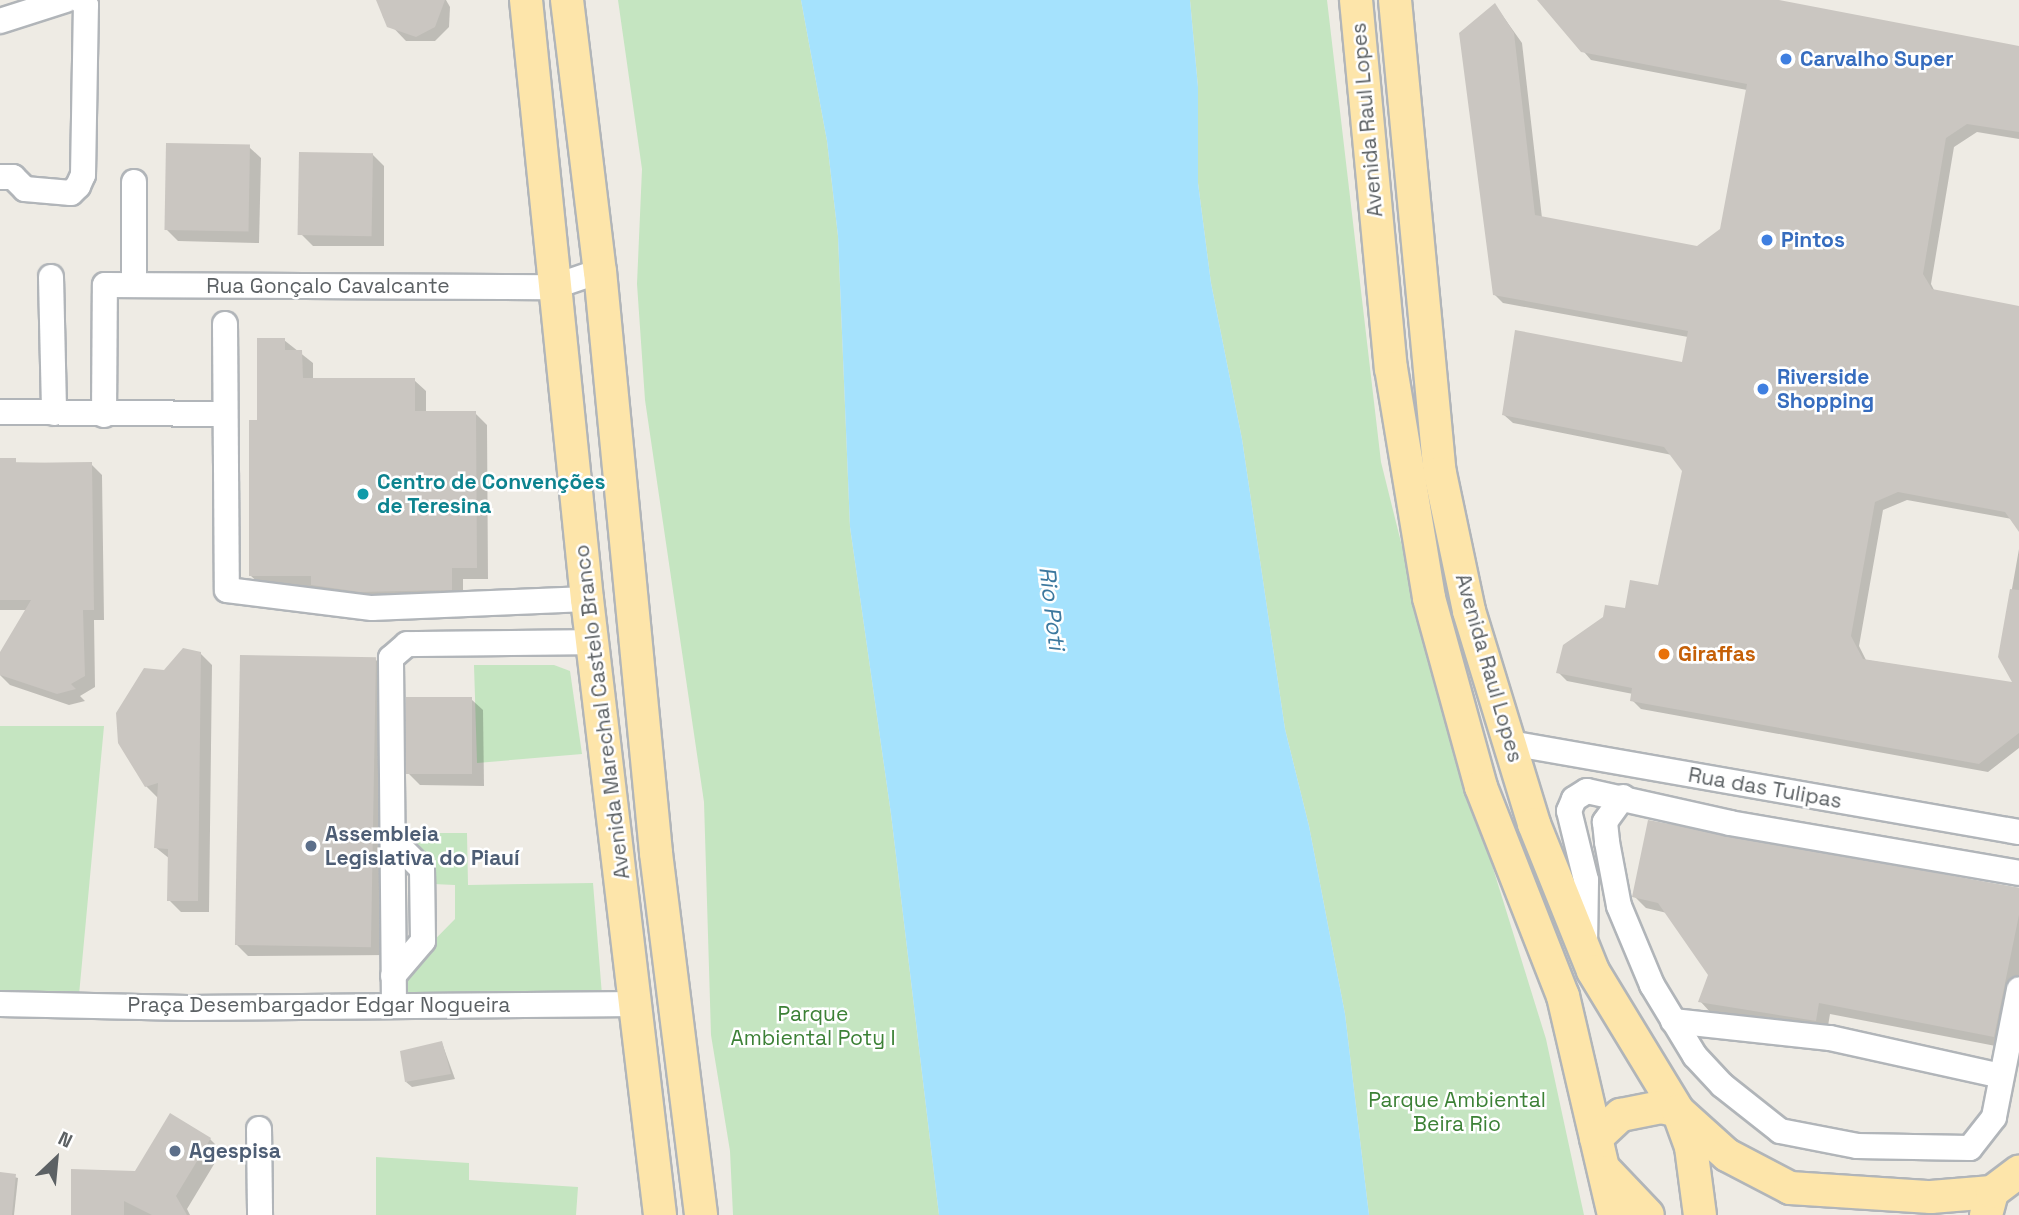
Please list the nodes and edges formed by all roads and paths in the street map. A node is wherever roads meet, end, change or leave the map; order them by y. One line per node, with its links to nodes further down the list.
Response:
1 (66, 0): 7 (street)
2 (80, 0): 8 (street)
3 (526, 0): 13 (main road, Avenida Marechal Castelo Branco)
4 (567, 0): 10 (main road, Avenida Marechal Castelo Branco)
5 (1356, 0): 41 (main road, Avenida Raul Lopes)
6 (1395, 0): 21 (main road, Avenida Raul Lopes)
7 (0, 21)
8 (0, 177)
9 (134, 182): 12 (street)
10 (600, 271): 13 (street, Rua Gonçalo Cavalcante); 25 (main road, Avenida Marechal Castelo Branco)
11 (51, 277): 16 (street)
12 (134, 284): 13 (street, Rua Gonçalo Cavalcante); 18 (street, Rua Gonçalo Cavalcante)
13 (553, 287): 19 (main road, Avenida Marechal Castelo Branco)
14 (225, 324): 17 (street)
15 (0, 412): 16 (street)
16 (54, 413): 18 (street)
17 (225, 414): 18 (street); 19 (street)
18 (104, 415)
19 (587, 599): 20 (main road, Avenida Marechal Castelo Branco)
20 (592, 642): 26 (main road, Avenida Marechal Castelo Branco); 35 (street)
21 (1510, 743): 22 (street, Rua das Tulipas); 31 (main road, Avenida Raul Lopes)
22 (1662, 770): 24 (street); 27 (street, Rua das Tulipas)
23 (1614, 796): 24 (street); 31 (street); 36 (street)
24 (1674, 809): 30 (street)
25 (652, 812): 26 (main road); 28 (main road, Avenida Marechal Castelo Branco)
26 (613, 817): 29 (main road, Avenida Marechal Castelo Branco)
27 (2019, 832)
28 (656, 853): 29 (main road); 47 (main road, Avenida Marechal Castelo Branco)
29 (619, 859): 34 (main road, Avenida Marechal Castelo Branco)
30 (2019, 873)
31 (1589, 960): 39 (main road, Avenida Raul Lopes)
32 (2019, 989): 38 (street)
33 (0, 1003): 35 (street, Praça Desembargador Edgar Nogueira)
34 (638, 1004): 35 (street, Praça Desembargador Edgar Nogueira); 46 (main road, Avenida Marechal Castelo Branco)
35 (394, 1005)
36 (1673, 1021): 38 (street); 38 (street)
37 (2019, 1042): 38 (street)
38 (2010, 1073)
39 (1678, 1111): 41 (main road); 44 (main road); 50 (main road, Avenida Raul Lopes)
40 (259, 1129): 45 (street)
41 (1596, 1138): 42 (main road, Avenida Raul Lopes)
42 (1604, 1169): 48 (main road, Avenida Raul Lopes); 49 (main road)
43 (2019, 1172): 44 (main road)
44 (1989, 1204)
45 (260, 1215)
46 (660, 1215)
47 (701, 1215)
48 (1615, 1215)
49 (1648, 1215)
50 (1700, 1215)

